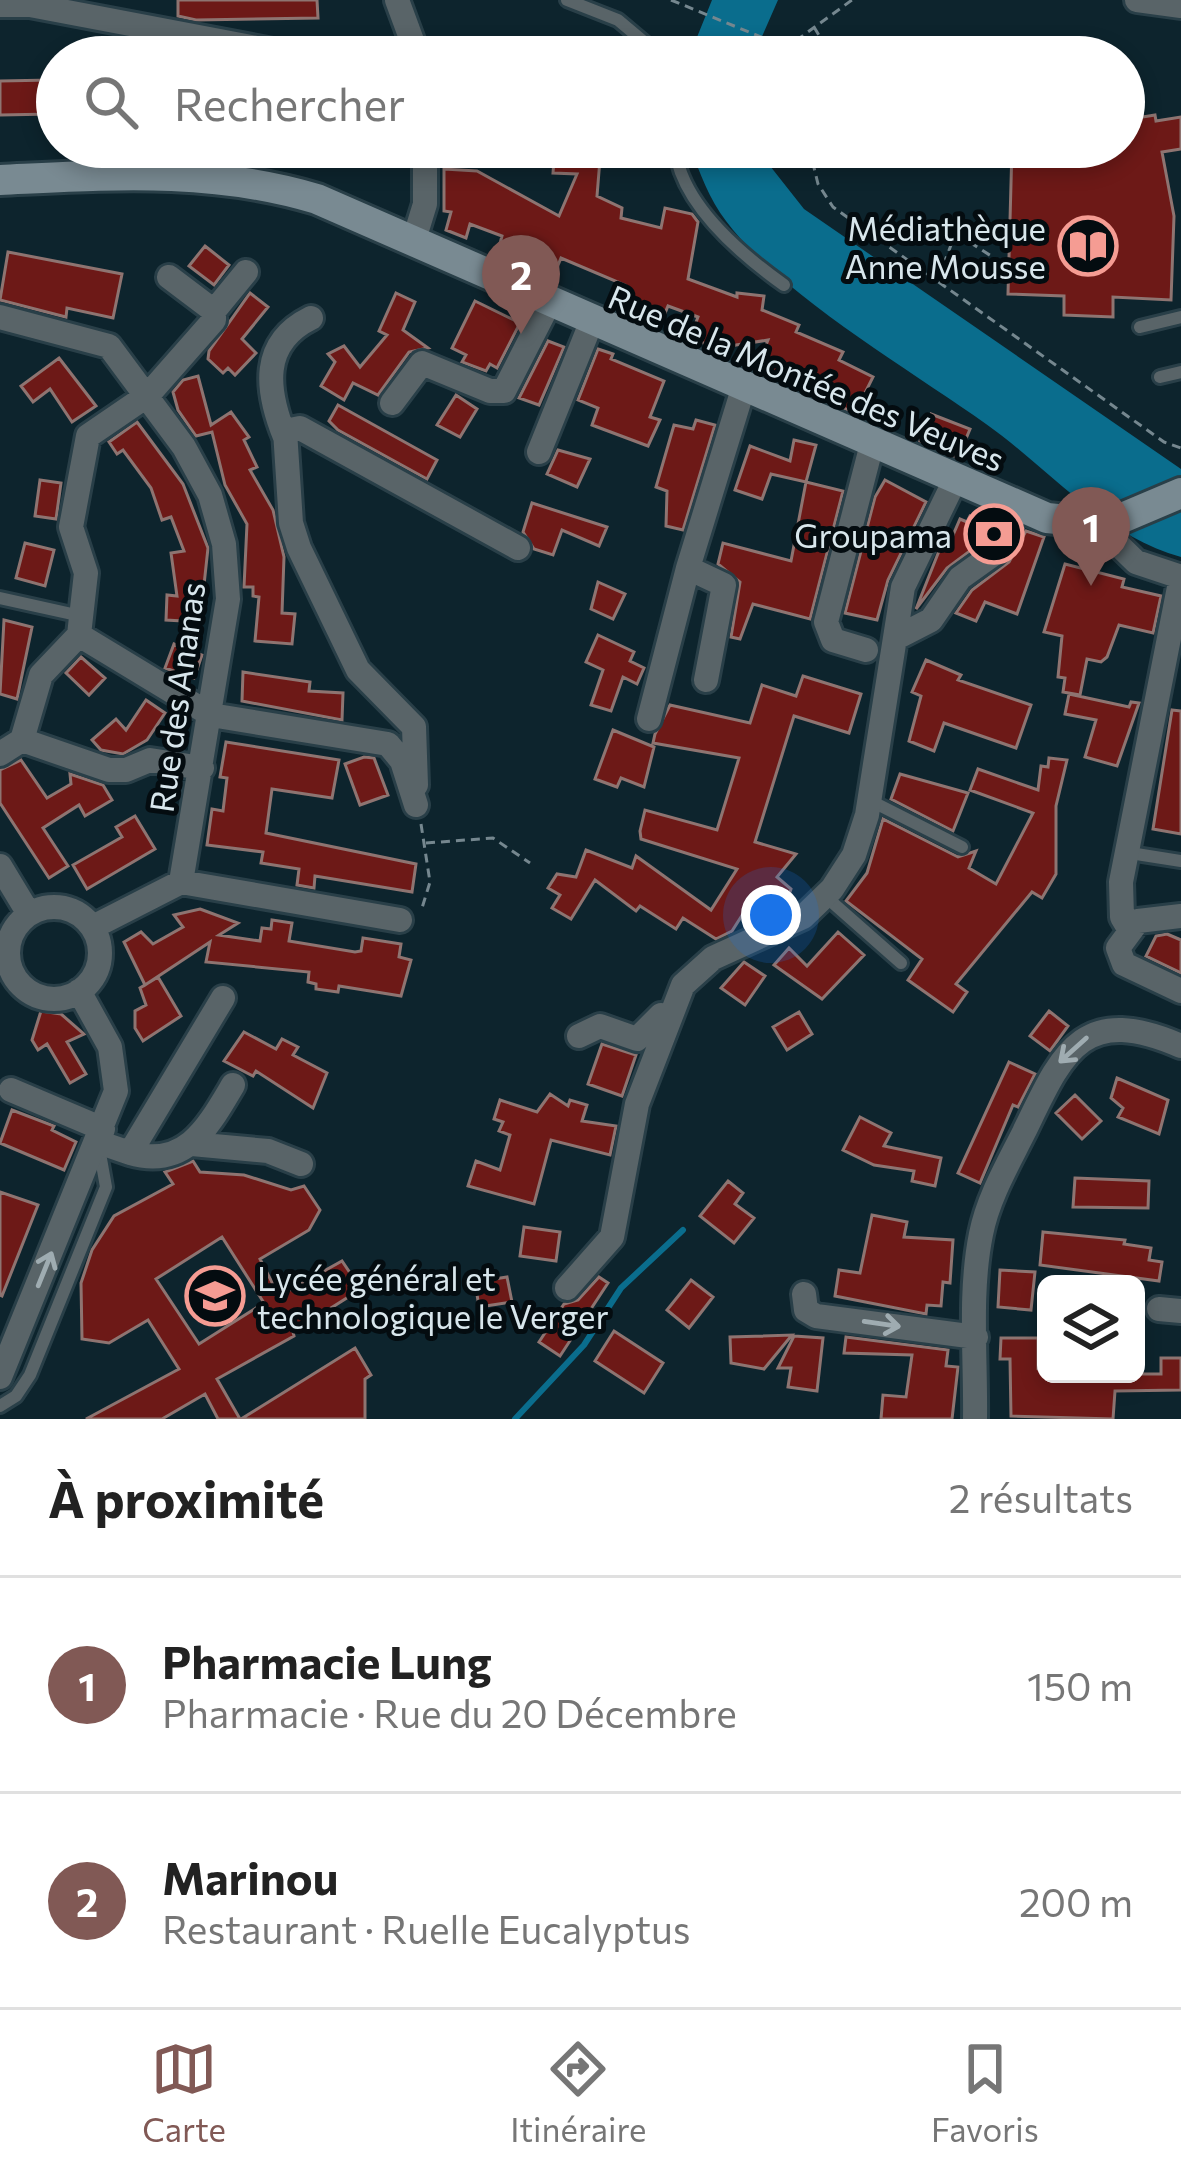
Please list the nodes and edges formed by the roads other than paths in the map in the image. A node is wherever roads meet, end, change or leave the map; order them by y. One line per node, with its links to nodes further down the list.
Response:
1 (397, 0): 7 (street)
2 (567, 0): 8 (lane)
3 (1137, 0): 5 (street)
4 (0, 5): 6 (street)
5 (1181, 6)
6 (195, 36)
7 (410, 36)
8 (637, 36)
9 (425, 168): 12 (street)
10 (682, 168): 15 (lane)
11 (0, 180): 12 (main road, Rue de la Montée des Veuves)
12 (413, 243): 16 (main road, Rue de la Montée des Veuves)
13 (246, 272): 17 (street)
14 (169, 277): 17 (street)
15 (784, 285)
16 (549, 303): 21 (main road, Rue de la Montée des Veuves); 27 (street)
17 (214, 311): 26 (street)
18 (0, 317): 26 (street, Rue des Ananas)
19 (1181, 317): 22 (lane)
20 (311, 318): 28 (street)
21 (591, 323): 25 (main road, Rue de la Montée des Veuves); 30 (street)
22 (1140, 327)
23 (1181, 372): 24 (lane)
24 (1160, 377)
25 (743, 389): 29 (main road, Rue de la Montée des Veuves); 36 (street)
26 (148, 395): 39 (street); 44 (street, Rue des Ananas)
27 (392, 404)
28 (285, 437): 35 (street); 44 (street)
29 (872, 443): 31 (main road, Rue de la Montée des Veuves); 41 (street)
30 (539, 452)
31 (956, 480): 33 (main road, Rue de la Montée des Veuves); 40 (street)
32 (1181, 493): 34 (main road)
33 (1019, 508): 34 (main road, Rue de la Montée des Veuves); 40 (street)
34 (1104, 525): 37 (street)
35 (518, 548)
36 (688, 568): 43 (street); 45 (street)
37 (1181, 577): 42 (street)
38 (0, 598): 39 (lane)
39 (81, 626): 44 (street); 46 (street)
40 (896, 638): 48 (street)
41 (866, 650)
42 (1173, 674): 50 (street)
43 (706, 680)
44 (211, 715): 47 (street, Rue des Ananas)
45 (650, 718)
46 (11, 747): 47 (street)
47 (202, 768): 53 (street, Rue des Ananas)
48 (869, 800): 49 (lane); 54 (street)
49 (962, 847)
50 (1130, 854): 51 (lane); 58 (street)
51 (1181, 861)
52 (0, 866): 55 (street)
53 (182, 883): 57 (street); 59 (street)
54 (825, 896): 61 (lane); 66 (street)
55 (29, 914): 59 (street); 60 (street)
56 (1181, 916): 58 (street)
57 (400, 920)
58 (1128, 927): 63 (street)
59 (93, 928): 64 (street)
60 (5, 940): 62 (street)
61 (902, 963)
62 (8, 982): 64 (street)
63 (1181, 991)
64 (79, 992): 71 (street)
65 (223, 998): 73 (street)
66 (669, 1014): 67 (street); 75 (street)
67 (579, 1036)
68 (1181, 1046): 77 (street, one-way to 77)
69 (233, 1085): 72 (street)
70 (11, 1090): 71 (street)
71 (100, 1135): 73 (street); 78 (street, one-way to 71); 79 (lane)
72 (192, 1144): 73 (street); 74 (street)
73 (130, 1153)
74 (301, 1164)
75 (567, 1288)
76 (804, 1294): 77 (street, one-way to 77)
77 (976, 1337): 80 (street)
78 (0, 1378)
79 (0, 1406)
80 (975, 1419)

